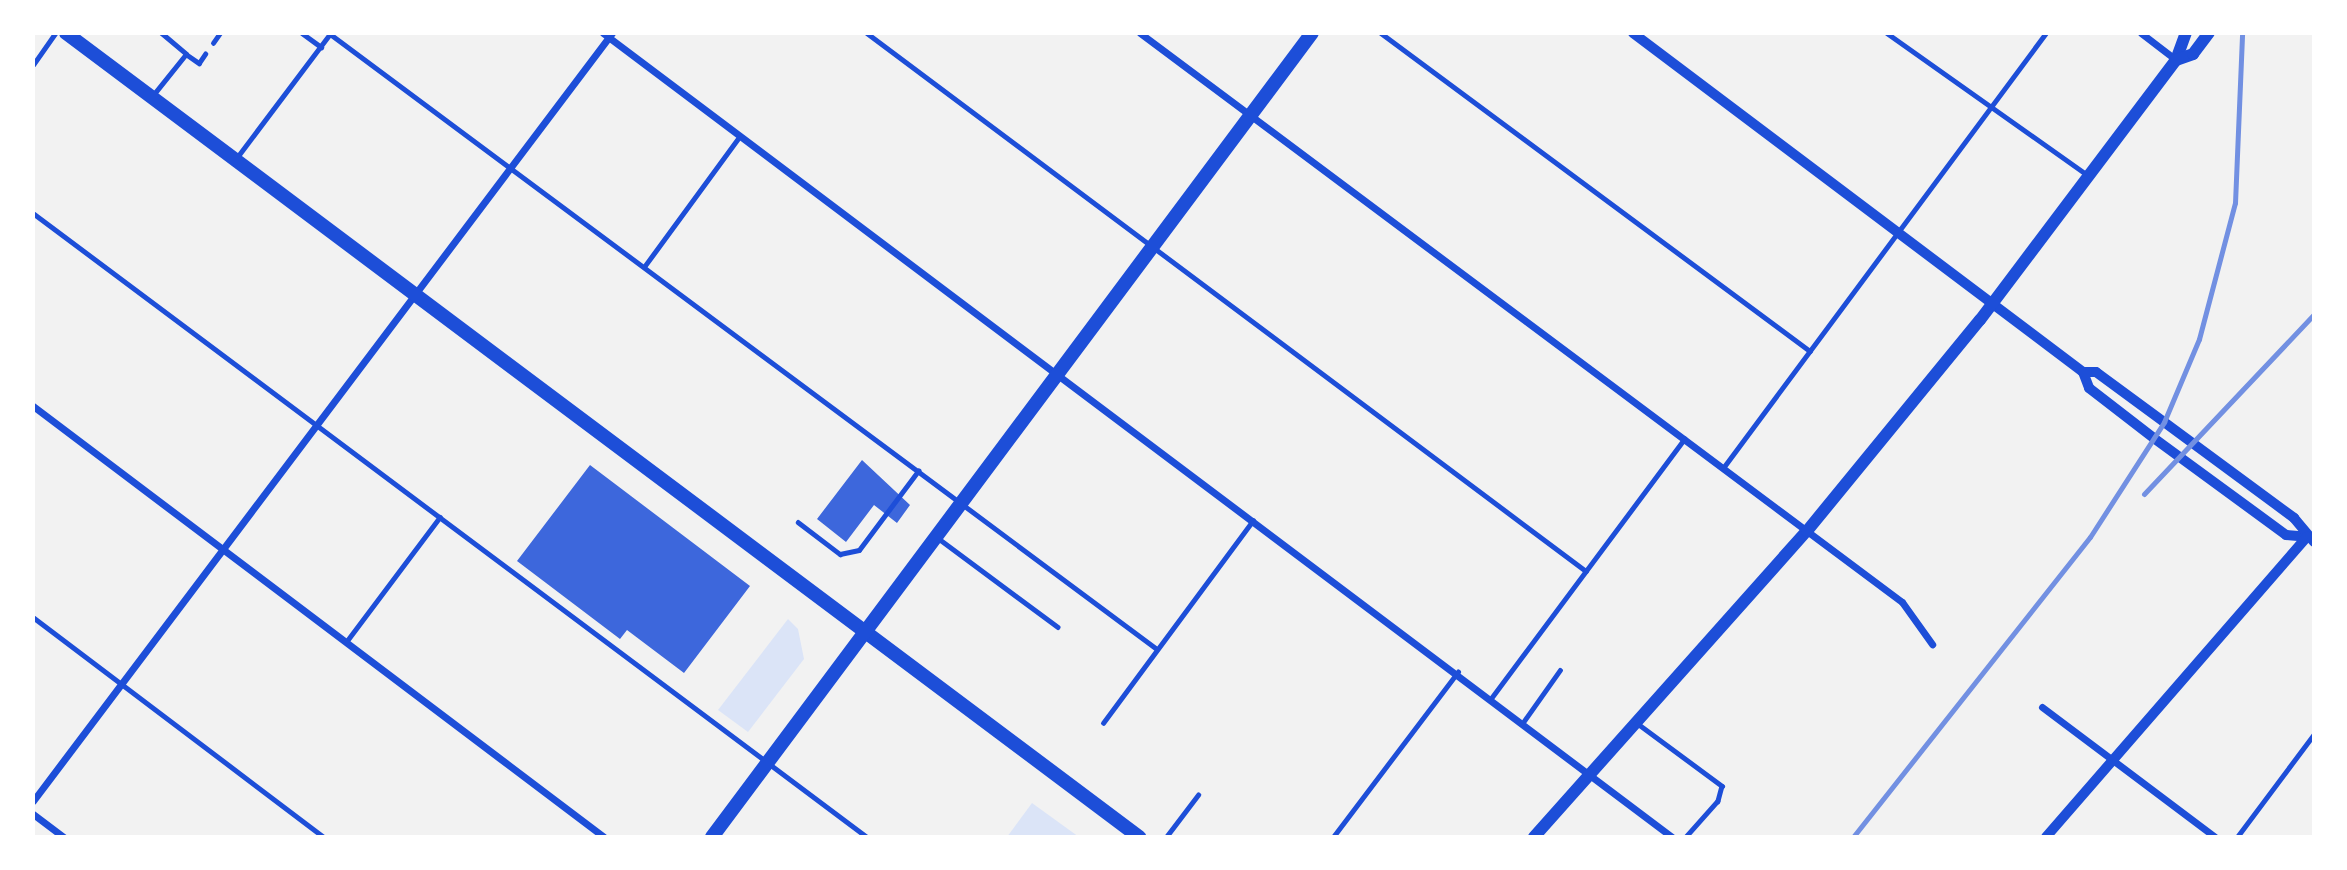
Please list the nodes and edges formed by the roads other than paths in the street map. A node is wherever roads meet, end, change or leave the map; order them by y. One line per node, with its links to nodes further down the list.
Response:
1 (55, 33): 23 (lane)
2 (66, 33): 24 (main road)
3 (220, 33): 18 (lane)
4 (302, 33): 19 (lane)
5 (867, 33): 33 (lane)
6 (1140, 33): 26 (street)
7 (1312, 33): 26 (main road)
8 (1381, 33): 37 (lane)
9 (1633, 33): 32 (street)
10 (1887, 33): 25 (lane)
11 (2046, 33): 25 (lane)
12 (2141, 33): 22 (street)
13 (2186, 33): 22 (main road)
14 (2209, 33): 22 (main road)
15 (164, 34): 20 (lane)
16 (330, 34): 19 (lane); 29 (lane)
17 (608, 35): 27 (street); 29 (street)
18 (213, 43)
19 (321, 47): 28 (lane)
20 (186, 54): 21 (lane); 24 (lane)
21 (205, 54)
22 (2176, 60): 30 (main road)
23 (33, 65)
24 (152, 97): 28 (main road)
25 (1989, 108): 30 (lane); 32 (lane)
26 (1251, 116): 33 (main road); 42 (street)
27 (740, 136): 34 (lane); 38 (street)
28 (235, 160): 35 (main road)
29 (511, 168): 34 (lane); 35 (street)
30 (2088, 176): 36 (main road)
31 (33, 213): 41 (lane)
32 (1895, 231): 36 (street); 37 (lane)
33 (1152, 247): 38 (main road); 53 (lane)
34 (645, 267): 44 (lane)
35 (415, 295): 41 (street); 56 (main road)
36 (1992, 303): 39 (street); 49 (main road)
37 (1810, 351): 43 (lane)
38 (1057, 372): 45 (main road); 47 (street)
39 (2083, 372): 51 (street); 51 (street)
40 (33, 406): 52 (street)
41 (317, 425): 46 (lane); 52 (street)
42 (1684, 439): 43 (street); 53 (lane)
43 (1723, 468): 49 (street)
44 (918, 471): 45 (lane); 48 (lane)
45 (960, 502): 50 (main road); 59 (lane)
46 (440, 517): 57 (lane); 70 (lane)
47 (1253, 519): 59 (lane); 61 (street)
48 (797, 522)
49 (1807, 531): 58 (street); 66 (main road)
50 (934, 535): 55 (lane); 56 (main road)
51 (2311, 536): 69 (street)
52 (223, 549): 57 (street); 62 (street)
53 (1586, 571): 63 (lane)
54 (33, 617): 62 (lane)
55 (1058, 627)
56 (864, 629): 70 (main road); 80 (main road)
57 (346, 642): 77 (street)
58 (1932, 644)
59 (1157, 649): 67 (lane)
60 (1560, 670): 65 (lane)
61 (1458, 672): 63 (street); 82 (lane)
62 (122, 684): 73 (street); 76 (lane)
63 (1492, 697): 65 (street)
64 (2042, 707): 69 (street)
65 (1524, 721): 71 (street)
66 (1636, 722): 71 (main road); 85 (lane)
67 (1103, 723)
68 (2314, 734): 88 (lane)
69 (2115, 761): 86 (street); 87 (street)
70 (767, 762): 78 (main road); 79 (lane)
71 (1592, 772): 83 (main road); 84 (street)
72 (1198, 795): 81 (lane)
73 (33, 802)
74 (33, 814): 75 (street)
75 (65, 837)
76 (324, 837)
77 (604, 837)
78 (712, 837)
79 (867, 837)
80 (1139, 837)
81 (1166, 837)
82 (1334, 837)
83 (1534, 837)
84 (1672, 837)
85 (1686, 837)
86 (2046, 837)
87 (2215, 837)
88 (2237, 837)

